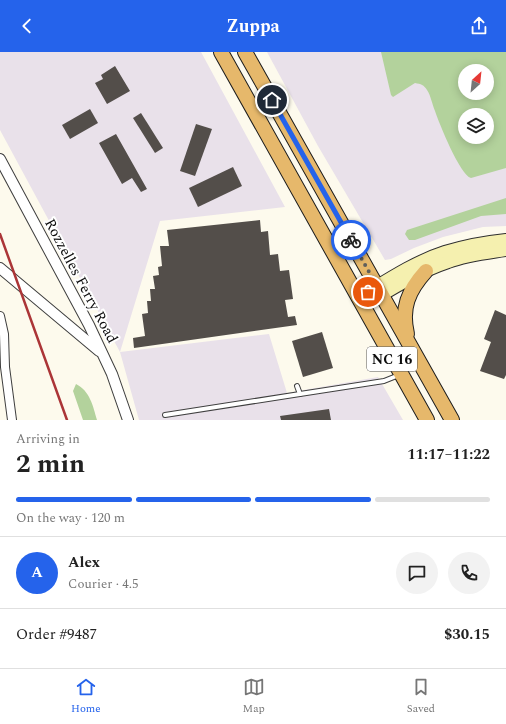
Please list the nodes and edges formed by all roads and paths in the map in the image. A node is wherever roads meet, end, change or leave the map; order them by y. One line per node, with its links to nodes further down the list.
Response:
1 (221, 52): 9 (highway, NC 16)
2 (245, 52): 8 (highway, NC 16)
3 (0, 159): 12 (street, Rozzelles Ferry Road)
4 (506, 240): 8 (main road)
5 (506, 250): 7 (main road)
6 (0, 268): 12 (street)
7 (426, 271): 8 (main road); 11 (highway)
8 (380, 290): 9 (main road); 11 (highway, NC 16)
9 (360, 302): 14 (highway, NC 16)
10 (0, 316): 13 (street)
11 (410, 344): 21 (highway, NC 16)
12 (103, 354): 19 (street, Rozzelles Ferry Road)
13 (2, 355): 18 (street)
14 (401, 374): 16 (lane); 20 (highway, NC 16)
15 (297, 386): 16 (lane)
16 (300, 394): 17 (lane)
17 (165, 415)
18 (12, 420)
19 (128, 420)
20 (426, 420)
21 (452, 420)

